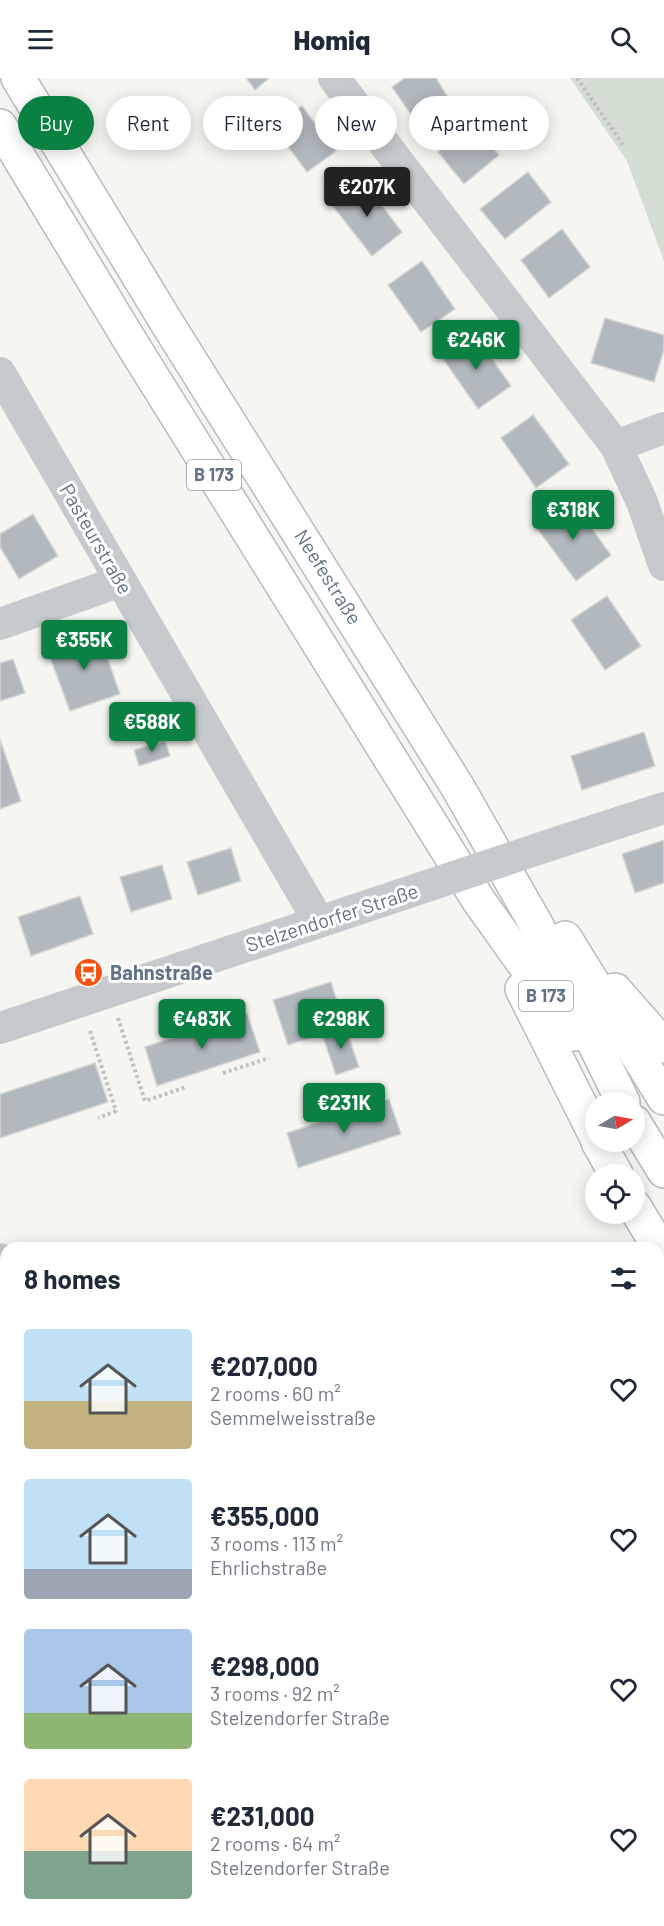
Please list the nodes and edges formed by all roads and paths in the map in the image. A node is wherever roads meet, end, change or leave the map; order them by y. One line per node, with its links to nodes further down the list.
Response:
1 (18, 78): 13 (highway, Neefestraße / B 173)
2 (334, 78): 8 (street)
3 (577, 78): 5 (path)
4 (0, 126): 14 (highway, Neefestraße / B 173)
5 (623, 145)
6 (0, 373): 10 (street, Pasteurstraße)
7 (664, 428): 8 (street)
8 (616, 446): 9 (street)
9 (664, 565)
10 (121, 581): 11 (street); 16 (street, Pasteurstraße)
11 (0, 624)
12 (664, 808): 16 (street, Stelzendorfer Straße, bridge)
13 (513, 883): 15 (highway); 24 (highway, Neefestraße / B 173)
14 (479, 901): 23 (highway, Neefestraße / B 173); 26 (highway)
15 (543, 904): 19 (highway); 25 (highway)
16 (319, 922): 17 (street, Stelzendorfer Straße)
17 (95, 997): 18 (street, Stelzendorfer Straße); 22 (path); 27 (path)
18 (0, 1028)
19 (664, 1046)
20 (269, 1058): 21 (path)
21 (223, 1073)
22 (186, 1087)
23 (617, 1092)
24 (618, 1092)
25 (664, 1098)
26 (585, 1114)
27 (98, 1118)
28 (645, 1140): 29 (highway)
29 (664, 1171)
30 (645, 1224): 31 (highway)
31 (656, 1242)

